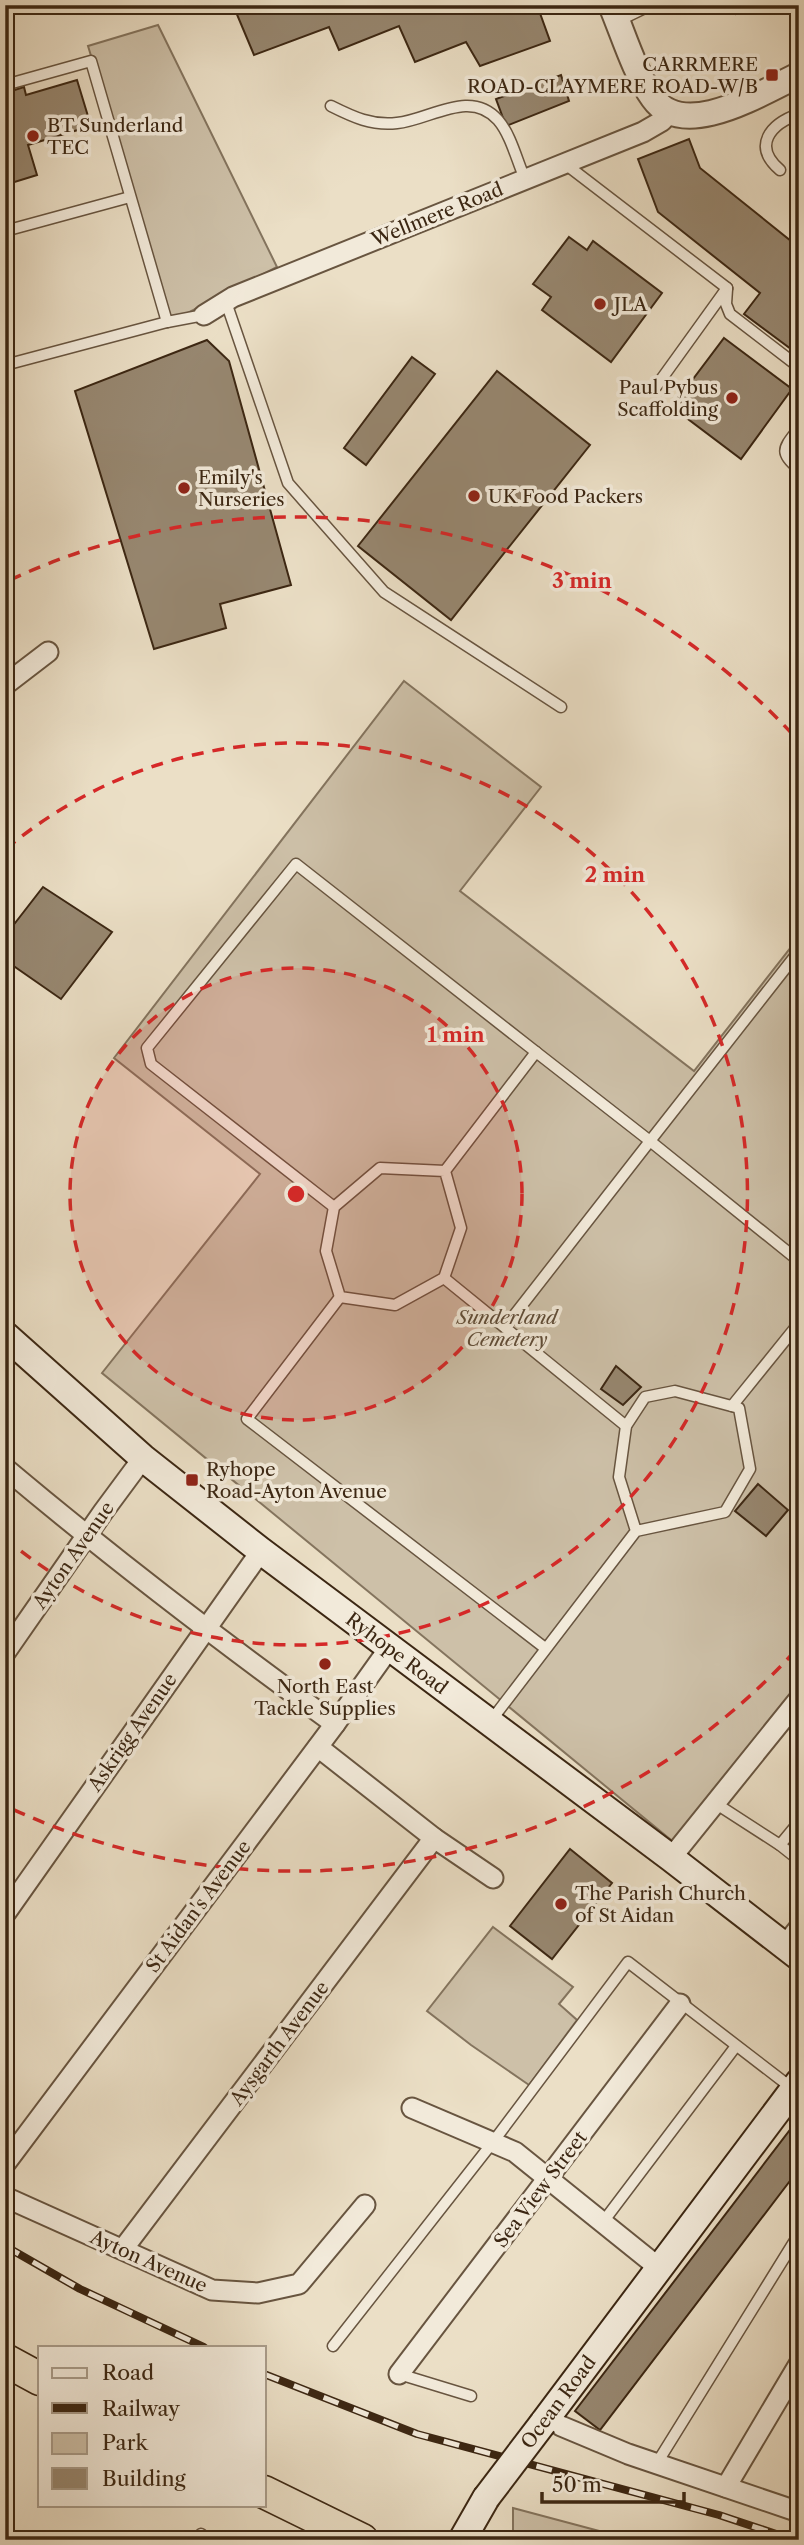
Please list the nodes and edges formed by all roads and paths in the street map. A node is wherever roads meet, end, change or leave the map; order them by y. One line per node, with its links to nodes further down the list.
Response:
1 (651, 5): 2 (lane)
2 (615, 13): 6 (street)
3 (799, 75): 6 (street)
4 (5, 85): 11 (lane)
5 (331, 106): 10 (lane)
6 (669, 113): 8 (street, Wellmere Road)
7 (799, 114): 9 (lane)
8 (564, 163): 10 (street, Wellmere Road); 13 (lane)
9 (780, 170)
10 (525, 179): 14 (street, Wellmere Road)
11 (130, 197): 12 (lane); 16 (lane)
12 (5, 231)
13 (727, 288): 18 (lane); 19 (lane)
14 (226, 302): 15 (street, Wellmere Road); 24 (lane)
15 (204, 315): 16 (lane)
16 (167, 322): 17 (lane)
17 (5, 365)
18 (799, 367)
19 (655, 388)
20 (799, 428): 21 (lane)
21 (799, 469)
22 (48, 652): 23 (street)
23 (5, 685)
24 (561, 707)
25 (799, 951): 27 (lane)
26 (536, 1052): 27 (lane); 28 (lane); 29 (lane)
27 (650, 1141): 30 (lane); 34 (lane)
28 (445, 1171): 29 (lane); 31 (lane)
29 (334, 1207): 32 (lane)
30 (799, 1261)
31 (444, 1278): 32 (lane); 34 (lane)
32 (340, 1297): 45 (lane)
33 (799, 1322): 36 (lane)
34 (505, 1327): 37 (lane)
35 (5, 1335): 38 (main road, Ryhope Road)
36 (732, 1406): 37 (lane); 40 (lane)
37 (626, 1426): 40 (lane)
38 (143, 1458): 41 (street, Ayton Avenue); 42 (main road, Ryhope Road)
39 (5, 1468): 41 (street)
40 (636, 1531): 45 (lane)
41 (86, 1536): 43 (street); 46 (street, Ayton Avenue)
42 (261, 1550): 43 (street, Askrigg Avenue); 44 (main road, Ryhope Road)
43 (205, 1629): 49 (street); 58 (street, Askrigg Avenue)
44 (390, 1647): 48 (main road, Ryhope Road); 49 (street, St Aidan's Avenue)
45 (545, 1648): 48 (lane)
46 (5, 1653)
47 (799, 1699): 51 (street)
48 (490, 1723): 55 (main road, Ryhope Road)
49 (335, 1724): 50 (street, St Aidan's Avenue)
50 (318, 1746): 53 (street); 65 (street, St Aidan's Avenue)
51 (715, 1803): 54 (lane); 55 (street)
52 (799, 1822): 54 (lane)
53 (434, 1838): 57 (street); 71 (street, Aysgarth Avenue)
54 (780, 1845): 56 (lane)
55 (671, 1858): 59 (main road, Ryhope Road)
56 (799, 1860)
57 (493, 1878)
58 (5, 1914)
59 (794, 1944)
60 (680, 2004): 61 (lane); 64 (lane); 66 (street, Sea View Street)
61 (736, 2046): 62 (lane); 69 (lane)
62 (797, 2088): 72 (main road, Ocean Road)
63 (412, 2108): 64 (street)
64 (494, 2143): 66 (street); 73 (lane)
65 (5, 2164)
66 (548, 2178): 69 (street); 76 (street, Sea View Street)
67 (5, 2197): 71 (street, Ayton Avenue)
68 (365, 2205): 71 (street, Ayton Avenue)
69 (603, 2222): 72 (street)
70 (799, 2234): 80 (lane)
71 (123, 2249)
72 (658, 2267): 79 (main road, Ocean Road)
73 (333, 2346)
74 (5, 2360): 77 (highway)
75 (799, 2364): 81 (street)
76 (399, 2374): 78 (lane)
77 (38, 2378)
78 (471, 2396)
79 (552, 2425): 80 (street); 85 (main road, Ocean Road, bridge)
80 (657, 2463): 81 (street)
81 (726, 2487): 83 (street)
82 (266, 2493): 84 (highway)
83 (799, 2512)
84 (362, 2540)
85 (462, 2540)

